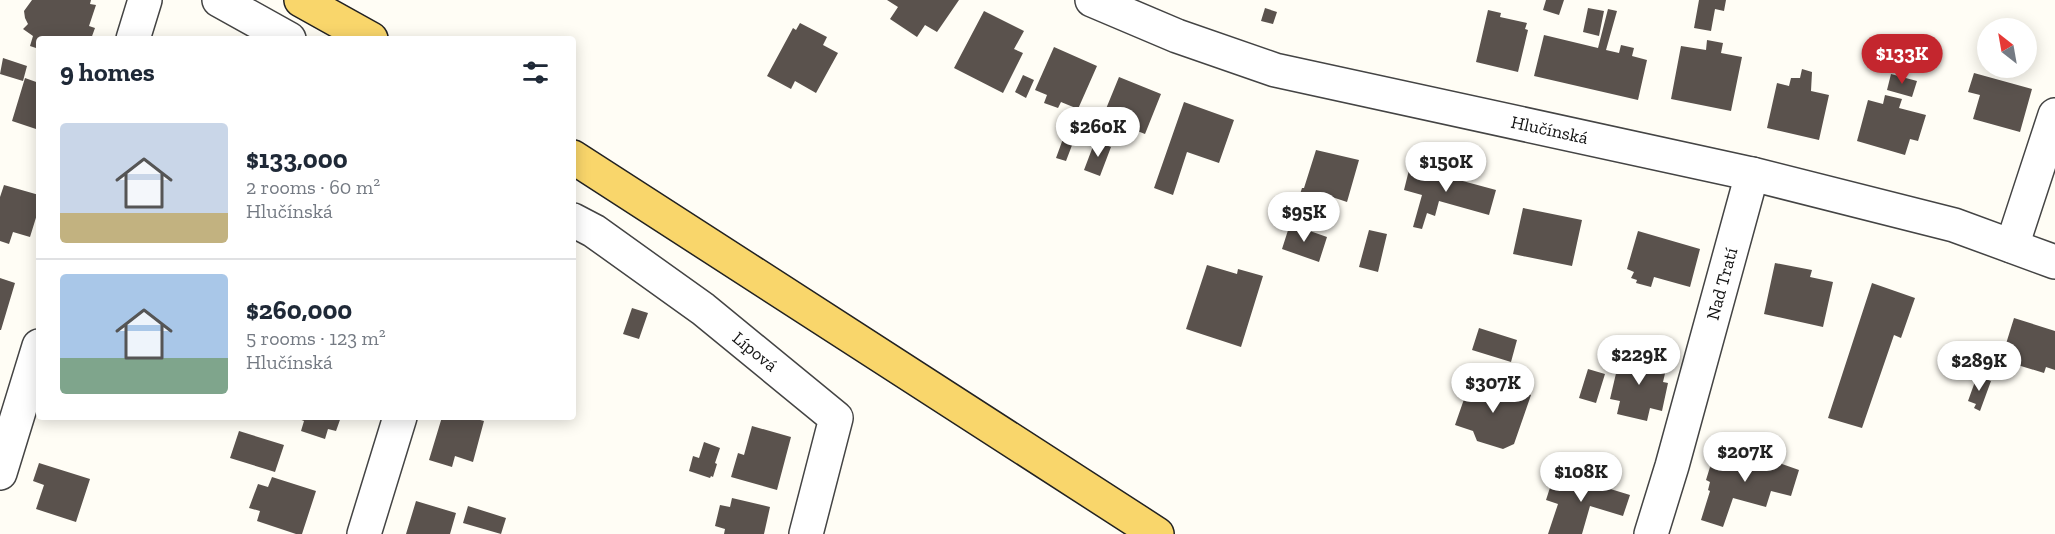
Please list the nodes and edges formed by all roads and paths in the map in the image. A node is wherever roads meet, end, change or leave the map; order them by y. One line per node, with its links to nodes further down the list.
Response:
1 (145, 0): 5 (street)
2 (219, 0): 6 (street)
3 (301, 0): 7 (main road)
4 (1092, 0): 10 (street, Hlučínská)
5 (134, 36)
6 (284, 36)
7 (366, 36)
8 (2055, 115): 12 (street)
9 (576, 159): 19 (main road)
10 (1752, 174): 12 (street, Hlučínská); 20 (street, Nad Tratí)
11 (576, 222): 18 (street, Lípová)
12 (2012, 246): 13 (street, Hlučínská)
13 (2055, 262)
14 (36, 356): 16 (street)
15 (399, 420): 17 (street)
16 (0, 473)
17 (364, 534)
18 (806, 534)
19 (1157, 534)
20 (1651, 534)

